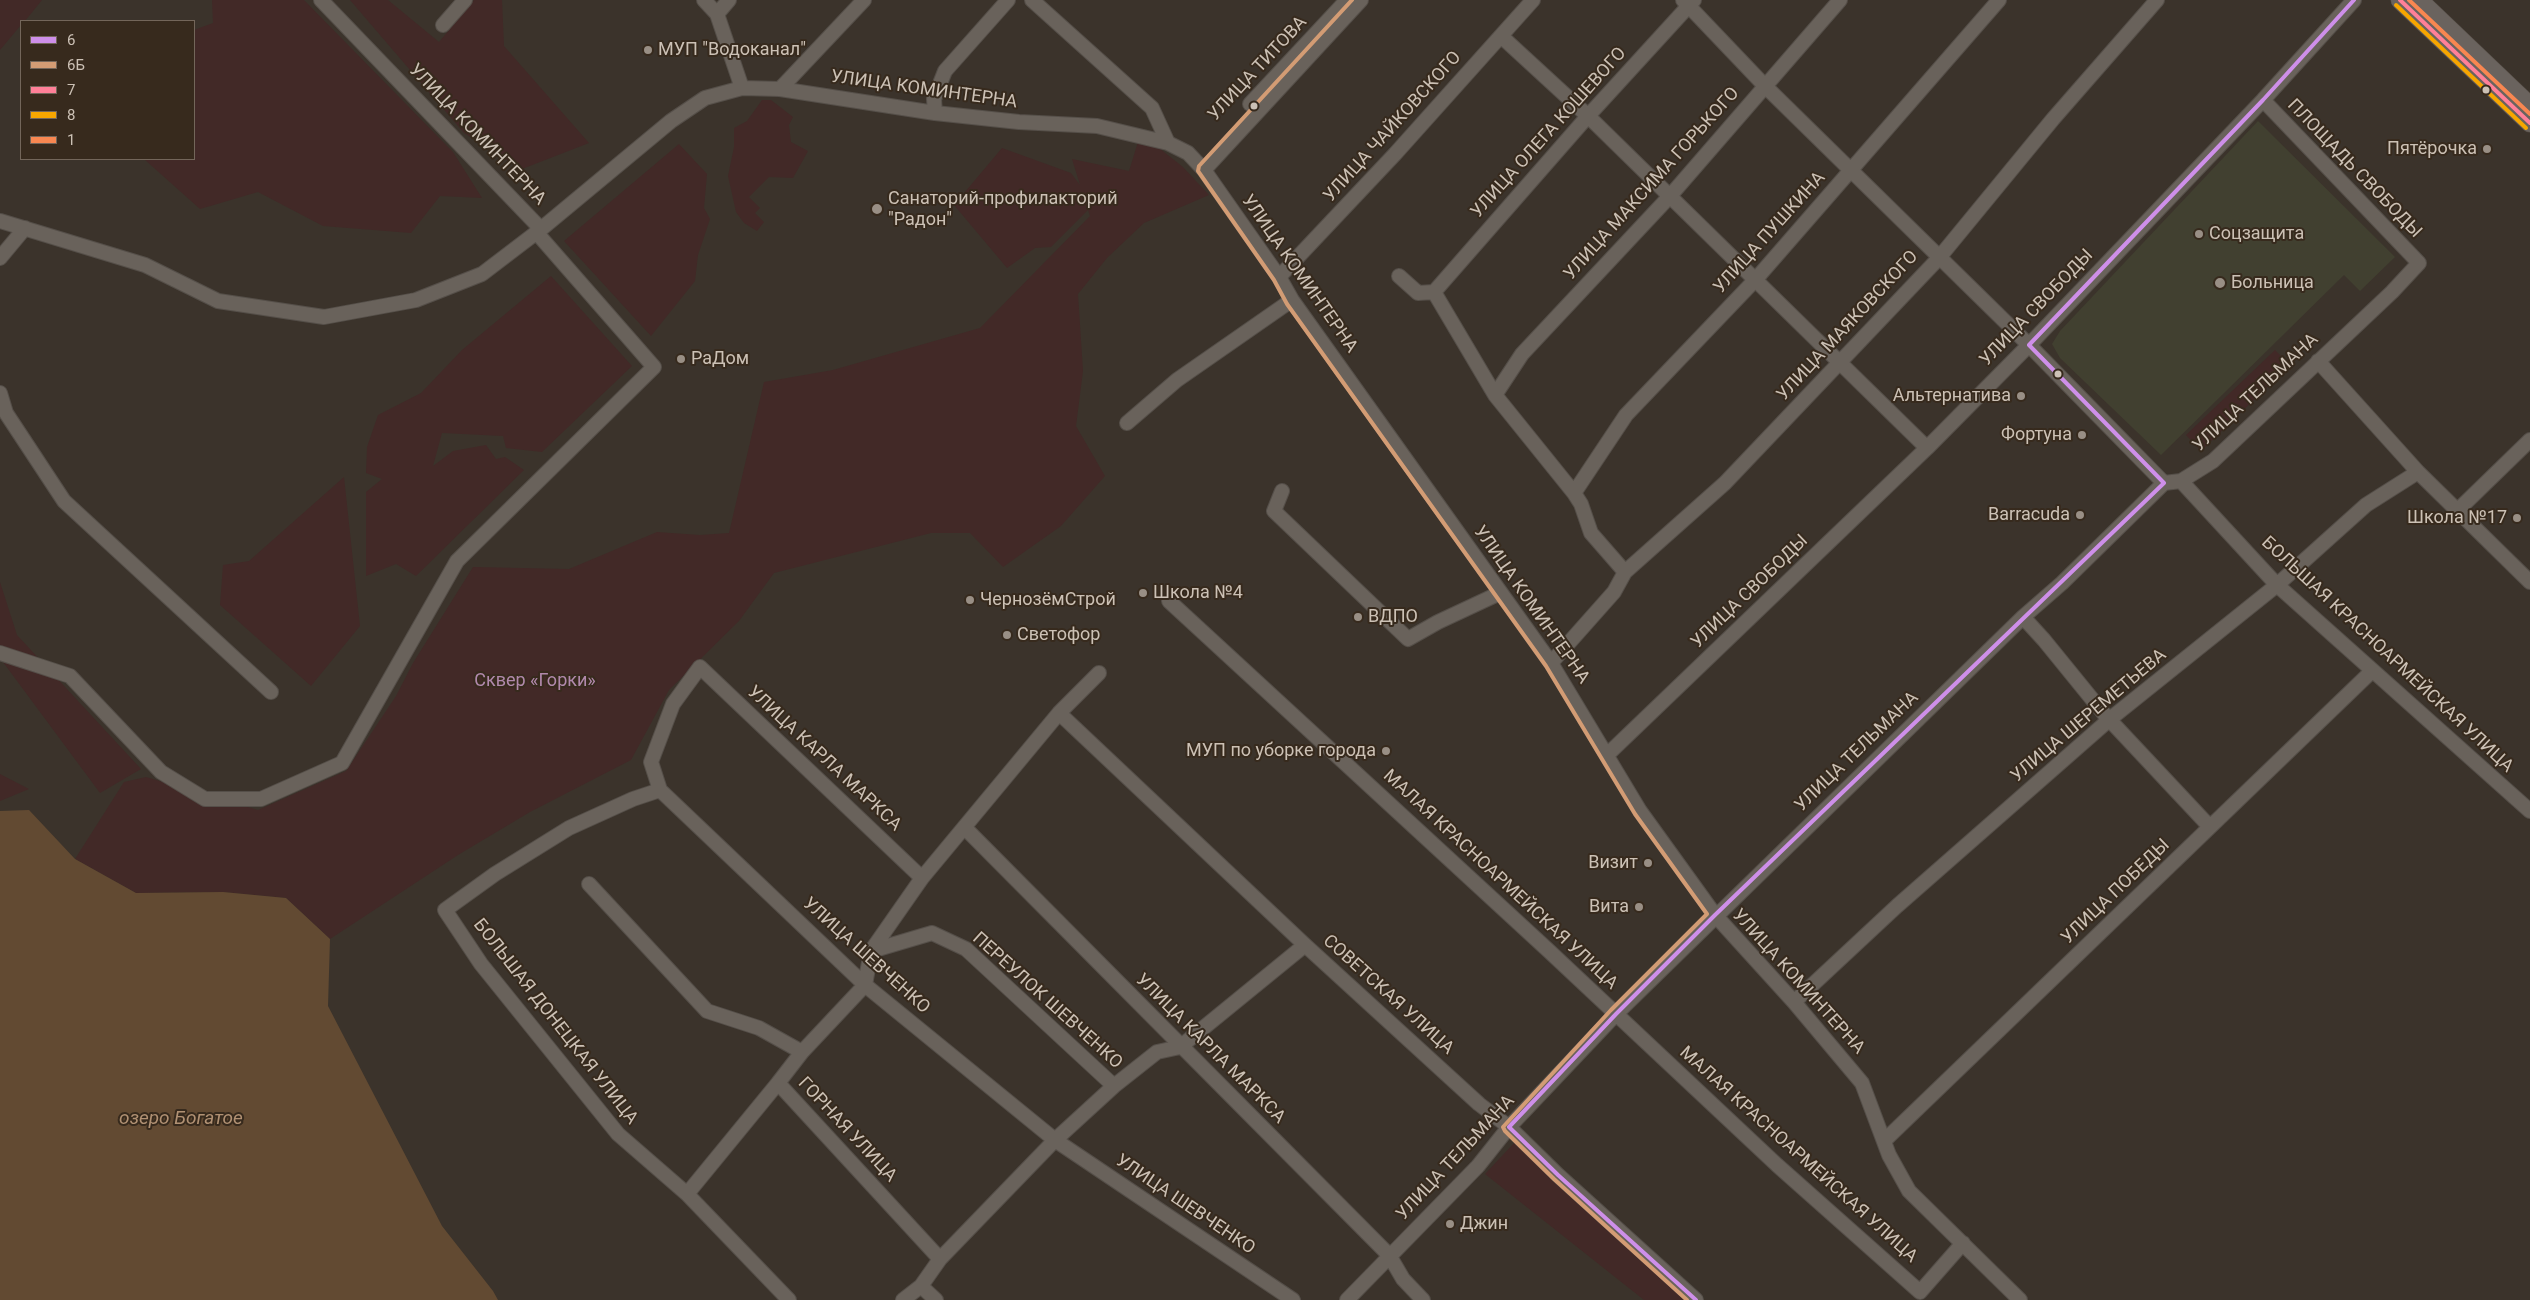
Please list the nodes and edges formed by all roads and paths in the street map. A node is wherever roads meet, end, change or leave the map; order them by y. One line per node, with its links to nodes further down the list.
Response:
1 (321, 0): 35 (street, УЛИЦА КОМИНТЕРНА)
2 (465, 0): 19 (street)
3 (704, 0): 18 (street)
4 (729, 0): 18 (street)
5 (864, 0): 23 (street)
6 (1008, 0): 26 (street)
7 (1032, 0): 29 (street)
8 (1346, 0): 30 (street, УЛИЦА ТИТОВА)
9 (1361, 0): 30 (street, УЛИЦА ТИТОВА)
10 (1532, 0): 20 (street, УЛИЦА ЧАЙКОВСКОГО)
11 (1840, 0): 21 (street, УЛИЦА МАКСИМА ГОРЬКОГО)
12 (1999, 0): 31 (street, УЛИЦА ПУШКИНА)
13 (2157, 0): 37 (street, УЛИЦА МАЯКОВСКОГО)
14 (2354, 0): 24 (street, УЛИЦА СВОБОДЫ)
15 (2400, 0): 28 (main road)
16 (2418, 0): 25 (main road)
17 (1689, 2): 21 (street); 27 (street, УЛИЦА ОЛЕГА КОШЕВОГО)
18 (716, 14): 22 (street)
19 (443, 26)
20 (1501, 36): 27 (street); 40 (street, УЛИЦА ЧАЙКОВСКОГО)
21 (1766, 86): 31 (street); 32 (street, УЛИЦА МАКСИМА ГОРЬКОГО)
22 (742, 88): 23 (street, УЛИЦА КОМИНТЕРНА); 35 (street, УЛИЦА КОМИНТЕРНА)
23 (780, 89): 26 (street, УЛИЦА КОМИНТЕРНА)
24 (2263, 100): 38 (street, ПЛОЩАДЬ СВОБОДЫ); 44 (street, УЛИЦА СВОБОДЫ)
25 (2530, 106)
26 (935, 112): 29 (street, УЛИЦА КОМИНТЕРНА)
27 (1588, 116): 32 (street); 42 (street, УЛИЦА ОЛЕГА КОШЕВОГО)
28 (2530, 123)
29 (1168, 143): 30 (street, УЛИЦА КОМИНТЕРНА)
30 (1200, 167): 40 (street, УЛИЦА КОМИНТЕРНА)
31 (1853, 170): 37 (street); 41 (street, УЛИЦА ПУШКИНА)
32 (1670, 196): 41 (street); 48 (street, УЛИЦА МАКСИМА ГОРЬКОГО)
33 (0, 221): 34 (street)
34 (25, 228): 35 (street); 36 (street)
35 (539, 231): 64 (street)
36 (0, 258)
37 (1938, 259): 44 (street); 46 (street, УЛИЦА МАЯКОВСКОГО)
38 (2419, 263): 45 (street, УЛИЦА ТЕЛЬМАНА)
39 (1399, 276): 42 (street)
40 (1279, 277): 43 (street, УЛИЦА КОМИНТЕРНА)
41 (1756, 279): 46 (street); 56 (street, УЛИЦА ПУШКИНА)
42 (1434, 292): 48 (street)
43 (1292, 300): 49 (street); 61 (street, УЛИЦА КОМИНТЕРНА)
44 (2028, 345): 51 (street, УЛИЦА СВОБОДЫ); 54 (street)
45 (2318, 361): 52 (street); 53 (street, УЛИЦА ТЕЛЬМАНА)
46 (1840, 362): 51 (street); 58 (street, УЛИЦА МАЯКОВСКОГО)
47 (0, 393): 68 (street)
48 (1495, 395): 56 (street)
49 (1127, 423)
50 (2530, 440): 57 (street)
51 (1927, 448): 71 (street, УЛИЦА СВОБОДЫ)
52 (2418, 472): 57 (street); 60 (street, УЛИЦА ШЕРЕМЕТЬЕВА)
53 (2180, 481): 54 (street, УЛИЦА ТЕЛЬМАНА); 60 (street, БОЛЬШАЯ КРАСНОАРМЕЙСКАЯ УЛИЦА)
54 (2164, 483): 63 (street, УЛИЦА ТЕЛЬМАНА)
55 (1282, 491): 61 (street)
56 (1574, 493): 58 (street)
57 (2458, 510): 59 (street)
58 (1625, 572): 65 (street, УЛИЦА МАЯКОВСКОГО)
59 (2530, 582)
60 (2277, 584): 66 (street, БОЛЬШАЯ КРАСНОАРМЕЙСКАЯ УЛИЦА); 70 (street, УЛИЦА ШЕРЕМЕТЬЕВА)
61 (1500, 593): 65 (street, УЛИЦА КОМИНТЕРНА)
62 (1169, 601): 83 (street, МАЛАЯ КРАСНОАРМЕЙСКАЯ УЛИЦА)
63 (2023, 617): 70 (street); 78 (street, УЛИЦА ТЕЛЬМАНА)
64 (0, 653)
65 (1551, 663): 71 (street, УЛИЦА КОМИНТЕРНА)
66 (2372, 671): 73 (street, БОЛЬШАЯ КРАСНОАРМЕЙСКАЯ УЛИЦА); 74 (street, УЛИЦА ПОБЕДЫ)
67 (1099, 674): 69 (street)
68 (271, 692)
69 (1058, 713): 75 (street); 79 (street, СОВЕТСКАЯ УЛИЦА)
70 (2110, 719): 74 (street); 82 (street, УЛИЦА ШЕРЕМЕТЬЕВА)
71 (1607, 755): 78 (street, УЛИЦА КОМИНТЕРНА)
72 (660, 790): 76 (street, УЛИЦА КАРЛА МАРКСА); 81 (street, УЛИЦА ШЕВЧЕНКО); 91 (street, БОЛЬШАЯ ДОНЕЦКАЯ УЛИЦА)
73 (2530, 811)
74 (2210, 827): 90 (street, УЛИЦА ПОБЕДЫ)
75 (964, 828): 76 (street); 84 (street, УЛИЦА КАРЛА МАРКСА)
76 (922, 878): 80 (street)
77 (589, 884): 85 (street, ГОРНАЯ УЛИЦА)
78 (1715, 916): 82 (street, УЛИЦА КОМИНТЕРНА); 83 (street, УЛИЦА ТЕЛЬМАНА)
79 (1305, 945): 84 (street); 88 (street, СОВЕТСКАЯ УЛИЦА)
80 (871, 951): 81 (street); 87 (street, ПЕРЕУЛОК ШЕВЧЕНКО)
81 (865, 985): 85 (street); 89 (street, УЛИЦА ШЕВЧЕНКО)
82 (1794, 1002): 90 (street, УЛИЦА КОМИНТЕРНА)
83 (1616, 1014): 88 (street, УЛИЦА ТЕЛЬМАНА); 92 (street, МАЛАЯ КРАСНОАРМЕЙСКАЯ УЛИЦА)
84 (1180, 1046): 87 (street); 93 (street, УЛИЦА КАРЛА МАРКСА)
85 (802, 1052): 86 (street, ГОРНАЯ УЛИЦА)
86 (778, 1083): 91 (street); 94 (street, ГОРНАЯ УЛИЦА)
87 (1114, 1086): 89 (street)
88 (1510, 1127): 93 (street, УЛИЦА ТЕЛЬМАНА); 103 (street, СОВЕТСКАЯ УЛИЦА)
89 (1055, 1140): 94 (street); 100 (street, УЛИЦА ШЕВЧЕНКО)
90 (1885, 1140): 92 (street, УЛИЦА КОМИНТЕРНА)
91 (687, 1194): 97 (street, БОЛЬШАЯ ДОНЕЦКАЯ УЛИЦА)
92 (1963, 1243): 96 (street)
93 (1389, 1255): 101 (street, УЛИЦА ТЕЛЬМАНА); 102 (street, УЛИЦА КАРЛА МАРКСА)
94 (940, 1259): 95 (street)
95 (921, 1286): 98 (street); 99 (street)
96 (2018, 1299)
97 (789, 1300)
98 (903, 1300)
99 (936, 1300)
100 (1293, 1300)
101 (1347, 1300)
102 (1423, 1300)
103 (1696, 1300)

